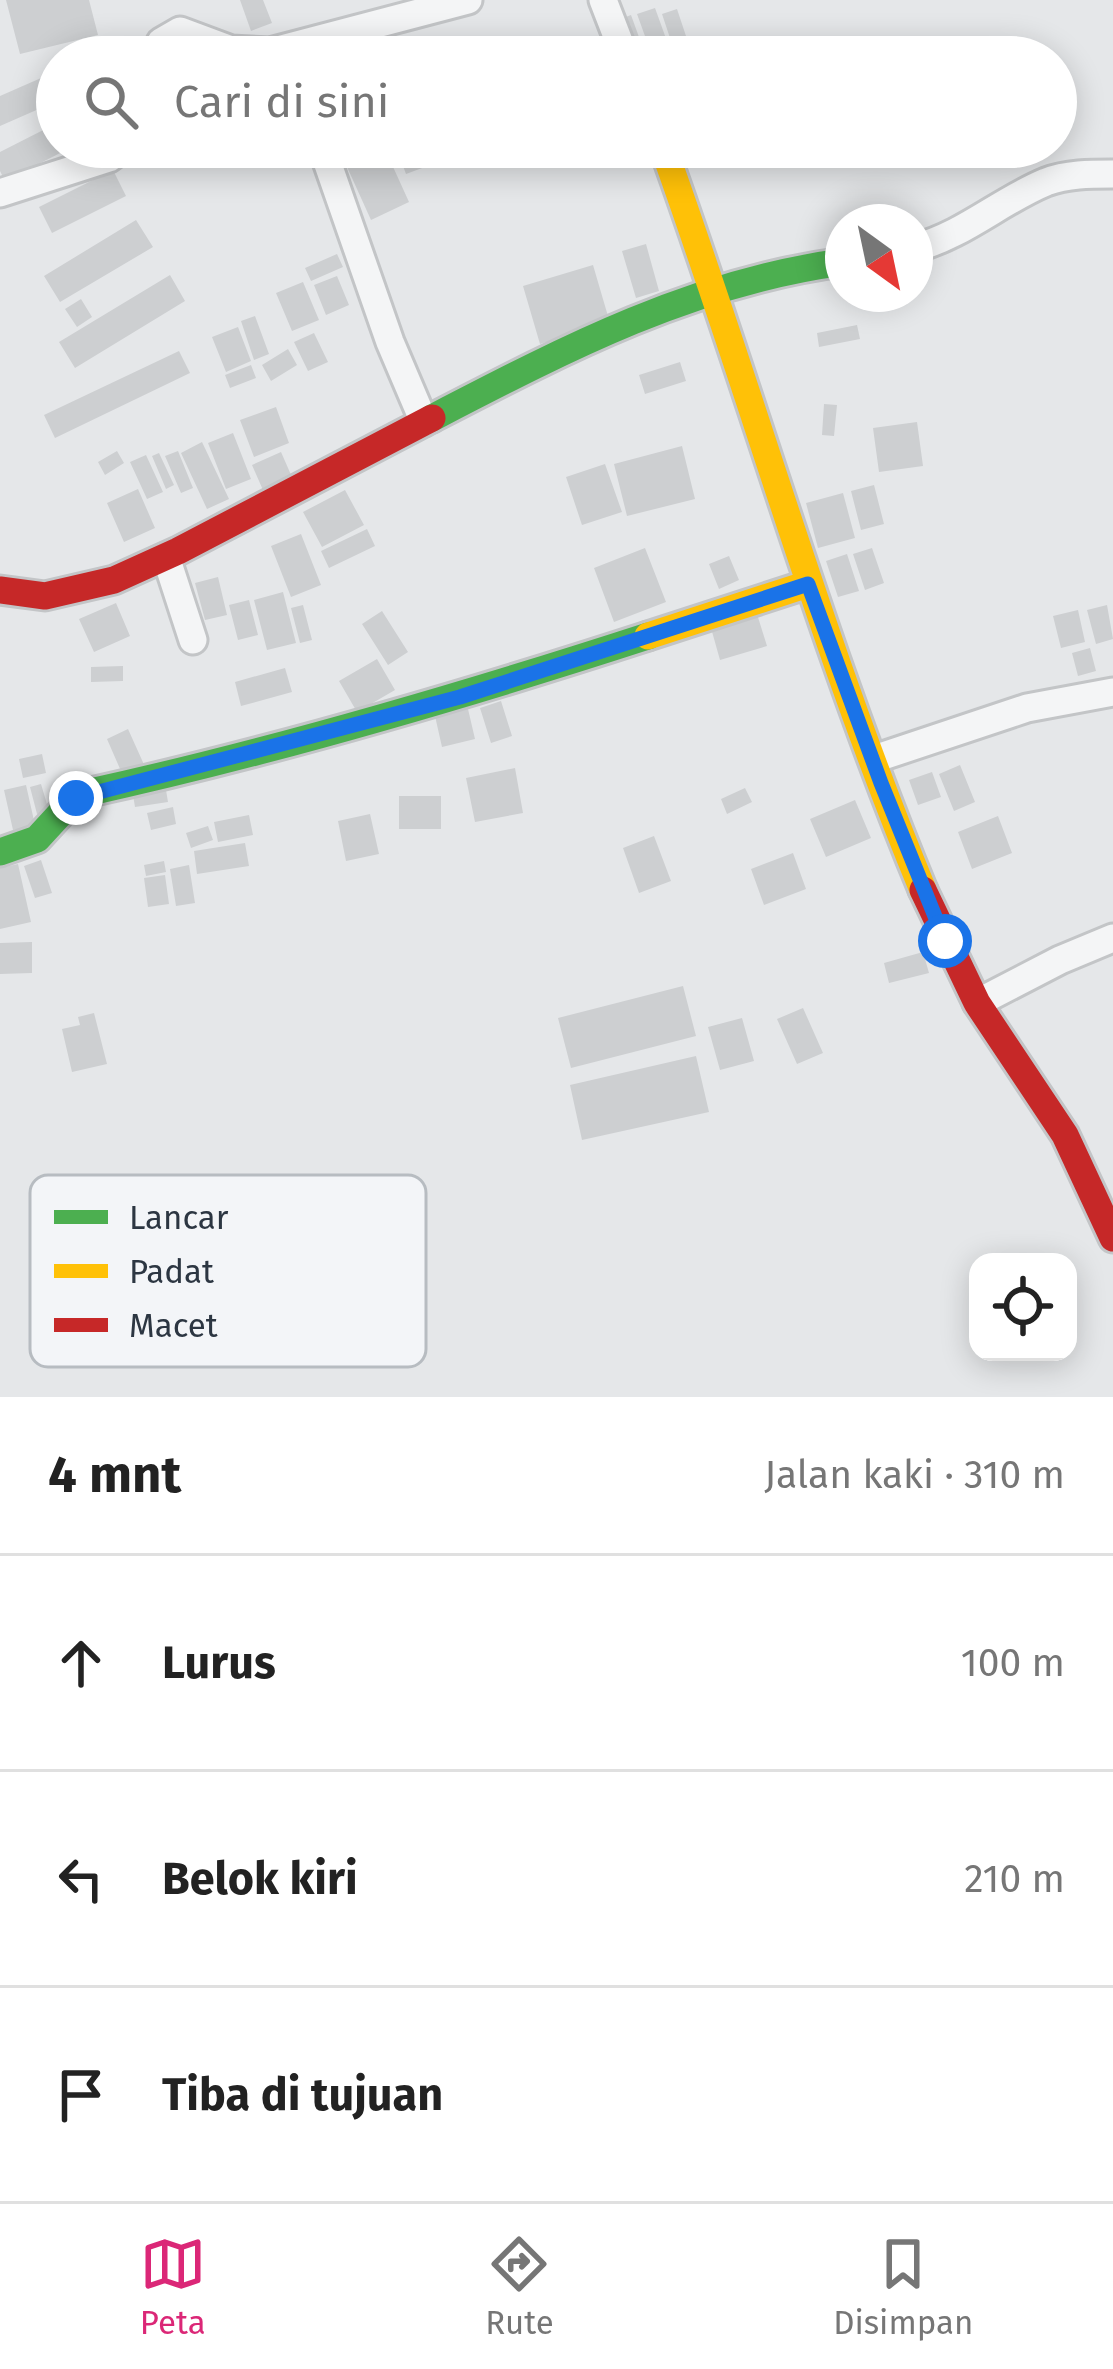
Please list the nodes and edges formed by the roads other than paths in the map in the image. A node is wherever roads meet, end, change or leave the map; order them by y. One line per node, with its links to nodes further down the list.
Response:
1 (468, 0): 3 (street)
2 (603, 0): 4 (street)
3 (347, 36)
4 (617, 36)
5 (79, 168): 9 (street)
6 (329, 168): 13 (street)
7 (671, 168): 12 (street)
8 (1113, 174): 10 (street)
9 (0, 194)
10 (933, 241)
11 (825, 264): 12 (street)
12 (714, 287): 13 (street); 15 (street)
13 (424, 422): 14 (street)
14 (166, 556): 16 (street); 17 (street)
15 (808, 584): 19 (street); 20 (street)
16 (0, 590)
17 (193, 640)
18 (1113, 692): 19 (street)
19 (874, 759): 22 (street)
20 (0, 852)
21 (1113, 938): 22 (street)
22 (977, 1003): 23 (street)
23 (1113, 1238)

